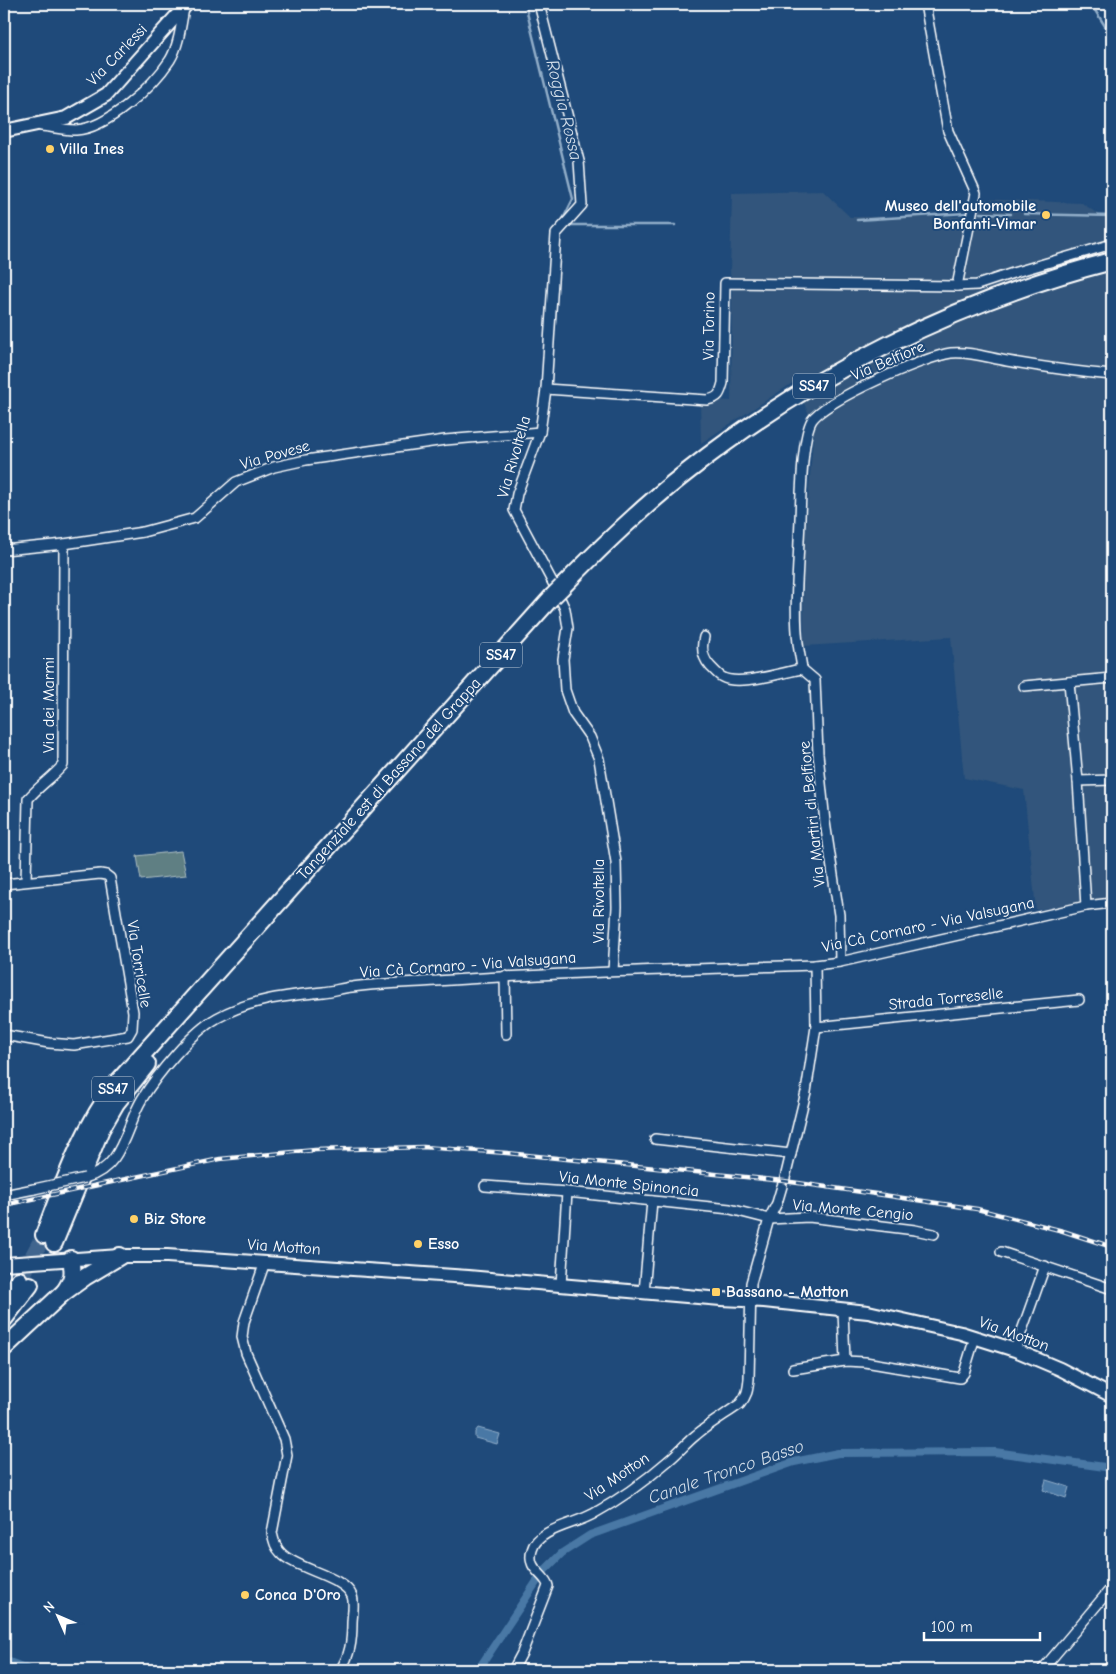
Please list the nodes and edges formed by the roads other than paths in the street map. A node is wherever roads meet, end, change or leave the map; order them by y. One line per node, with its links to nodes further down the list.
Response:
1 (539, 4): 11 (street, Via Rivoltella)
2 (925, 4): 9 (street)
3 (186, 6): 4 (main road, Via Carlessi); 4 (street)
4 (33, 125): 5 (main road, Via Carlessi)
5 (4, 131)
6 (1112, 244): 9 (street, Via Torino)
7 (1112, 261): 15 (highway, Tangenziale est di Bassano del Grappa / SS47)
8 (1112, 270): 15 (highway, Tangenziale est di Bassano del Grappa / SS47)
9 (957, 286): 11 (street, Via Torino)
10 (1112, 376): 17 (street, Via Belfiore)
11 (546, 389): 12 (street, Via Rivoltella)
12 (540, 432): 13 (street, Via Povese); 29 (street, Via Rivoltella)
13 (64, 544): 14 (street, Via Povese); 23 (street, Via dei Marmi)
14 (4, 550)
15 (559, 597): 43 (highway, Tangenziale est di Bassano del Grappa / SS47)
16 (704, 637): 17 (street)
17 (802, 669): 27 (street, Via Martiri di Belfiore)
18 (1112, 678): 19 (street)
19 (1069, 682): 20 (street); 22 (street)
20 (1024, 686)
21 (1112, 780): 22 (street)
22 (1078, 781): 26 (street)
23 (26, 881): 24 (street, Via Torricelle); 34 (street, Via Torricelle)
24 (4, 884)
25 (1112, 903): 26 (street, Via Cà Cornaro - Via Valsugana)
26 (1086, 906): 27 (street, Via Cà Cornaro - Via Valsugana)
27 (840, 962): 28 (street, Via Cà Cornaro - Via Valsugana)
28 (815, 965): 29 (street, Via Cà Cornaro - Via Valsugana); 32 (street)
29 (613, 971): 30 (street, Via Cà Cornaro - Via Valsugana)
30 (505, 976): 33 (street); 39 (street, Via Cà Cornaro - Via Valsugana, bridge)
31 (1079, 1000): 32 (street, Strada Torreselle)
32 (816, 1028): 36 (street)
33 (506, 1034)
34 (4, 1035)
35 (655, 1139): 36 (street)
36 (791, 1154): 41 (street)
37 (485, 1186): 38 (street, Via Monte Spinoncia)
38 (567, 1192): 40 (street, Via Monte Spinoncia); 50 (street)
39 (4, 1196)
40 (652, 1201): 41 (street, Via Monte Spinoncia); 53 (street)
41 (769, 1218): 42 (street, Via Monte Cengio); 55 (street)
42 (934, 1234)
43 (49, 1239)
44 (1000, 1252): 49 (street)
45 (120, 1256): 46 (main road, Via Motton); 47 (main road, Via Motton); 52 (highway)
46 (71, 1259): 48 (main road, Via Motton); 52 (highway)
47 (266, 1262): 50 (main road, Via Motton); 65 (street)
48 (4, 1264)
49 (1045, 1266): 51 (street); 60 (street)
50 (561, 1285): 53 (main road, Via Motton)
51 (1112, 1289)
52 (64, 1292): 59 (highway)
53 (644, 1292): 55 (main road, Via Motton)
54 (4, 1301): 57 (highway)
55 (751, 1301): 56 (main road, Via Motton); 66 (street, Via Motton)
56 (843, 1310): 58 (main road, Via Motton); 61 (street)
57 (4, 1320)
58 (974, 1337): 60 (main road, Via Motton); 61 (street)
59 (4, 1348)
60 (1015, 1350): 63 (main road, Via Motton)
61 (845, 1361): 62 (street)
62 (793, 1369)
63 (1112, 1396)
64 (1112, 1587): 67 (street)
65 (340, 1670)
66 (513, 1670)
67 (1042, 1670)

